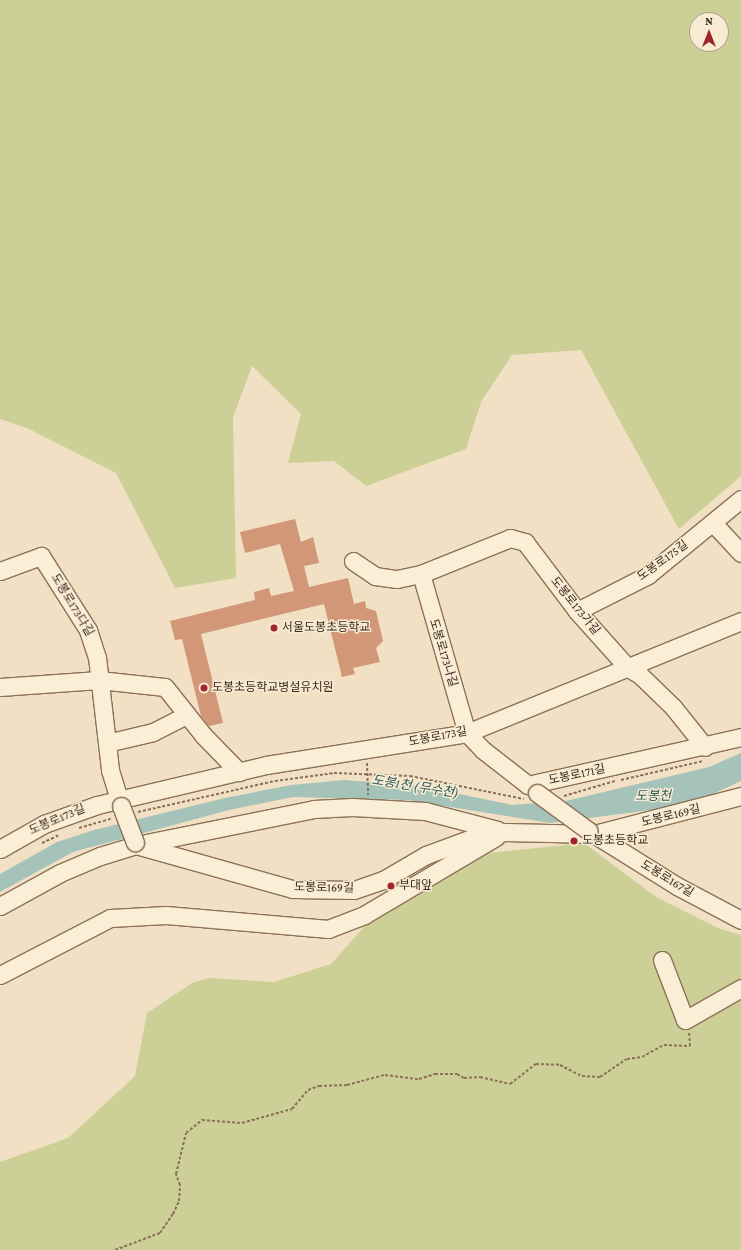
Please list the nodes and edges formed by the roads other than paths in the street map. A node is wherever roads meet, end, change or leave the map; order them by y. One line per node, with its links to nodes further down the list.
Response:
1 (741, 499): 2 (street, 도봉로175길)
2 (713, 523): 3 (street); 7 (street, 도봉로175길)
3 (741, 553)
4 (353, 561): 6 (street)
5 (0, 571): 10 (street, 도봉로173다길)
6 (421, 574): 7 (street, 도봉로173가길); 13 (street, 도봉로173나길)
7 (577, 611): 9 (street, 도봉로173가길)
8 (741, 621): 9 (street, 도봉로173길)
9 (628, 668): 13 (street, 도봉로173길); 16 (street)
10 (100, 680): 11 (street); 12 (street); 15 (street)
11 (0, 687)
12 (187, 715): 15 (street); 17 (street)
13 (467, 733): 17 (street, 도봉로173길); 18 (street)
14 (741, 737): 16 (street, 도봉로171길)
15 (107, 743): 20 (street)
16 (705, 747): 18 (street, 도봉로171길)
17 (239, 772): 20 (street, 도봉로173길)
18 (532, 789): 22 (street, 도봉로167길, bridge)
19 (741, 796): 22 (street, 도봉로169길)
20 (120, 803): 23 (street, bridge); 24 (street, 도봉로173길)
21 (504, 832): 22 (street, 도봉로169길); 23 (street, 도봉로169길); 23 (street, 도봉로169길); 28 (street)
22 (591, 833): 26 (street, 도봉로167길)
23 (136, 843): 25 (street, 도봉로169길)
24 (0, 849)
25 (0, 906)
26 (741, 920)
27 (662, 960): 29 (street)
28 (0, 975)
29 (741, 988)

